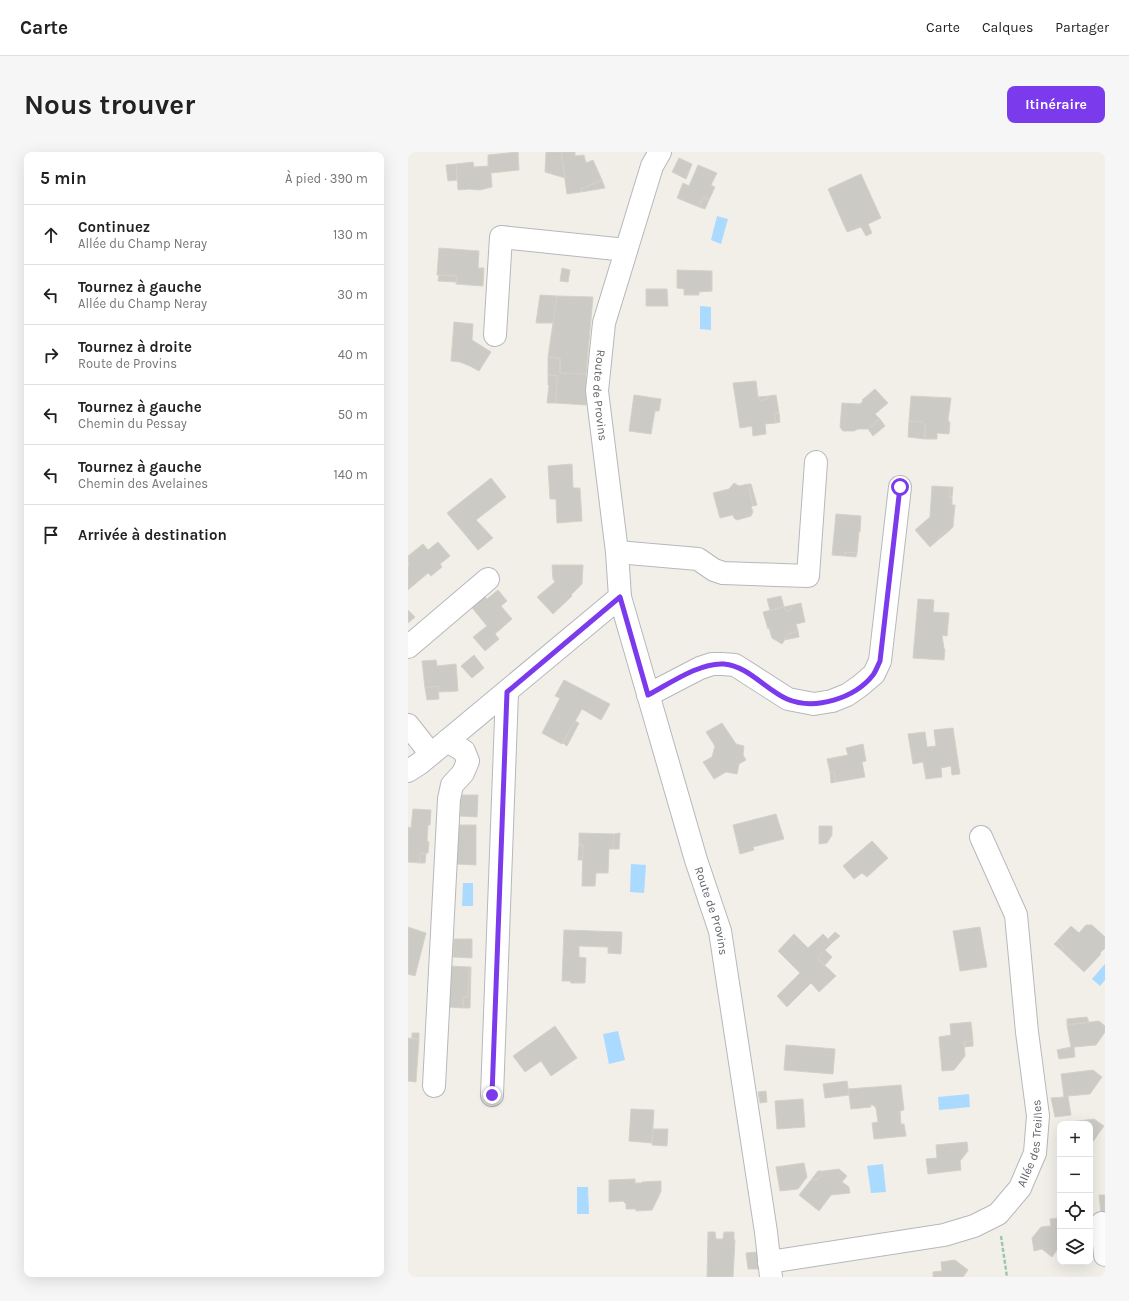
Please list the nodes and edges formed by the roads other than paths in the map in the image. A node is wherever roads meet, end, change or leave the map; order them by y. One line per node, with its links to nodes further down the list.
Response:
1 (660, 152): 2 (street, Route de Provins)
2 (626, 250): 3 (street); 6 (street, Route de Provins)
3 (495, 335)
4 (816, 462): 6 (street)
5 (900, 487): 11 (street)
6 (617, 552): 8 (street, Route de Provins)
7 (488, 579): 9 (street)
8 (620, 597): 10 (street); 11 (street, Route de Provins)
9 (408, 647)
10 (507, 692): 13 (street); 17 (street)
11 (648, 695): 20 (street, Route de Provins)
12 (408, 725): 13 (street)
13 (439, 747): 14 (street); 16 (street)
14 (408, 771)
15 (981, 838): 20 (street, Allée des Treilles)
16 (434, 1086)
17 (492, 1095)
18 (1102, 1224): 19 (street)
19 (1105, 1255)
20 (770, 1270)

